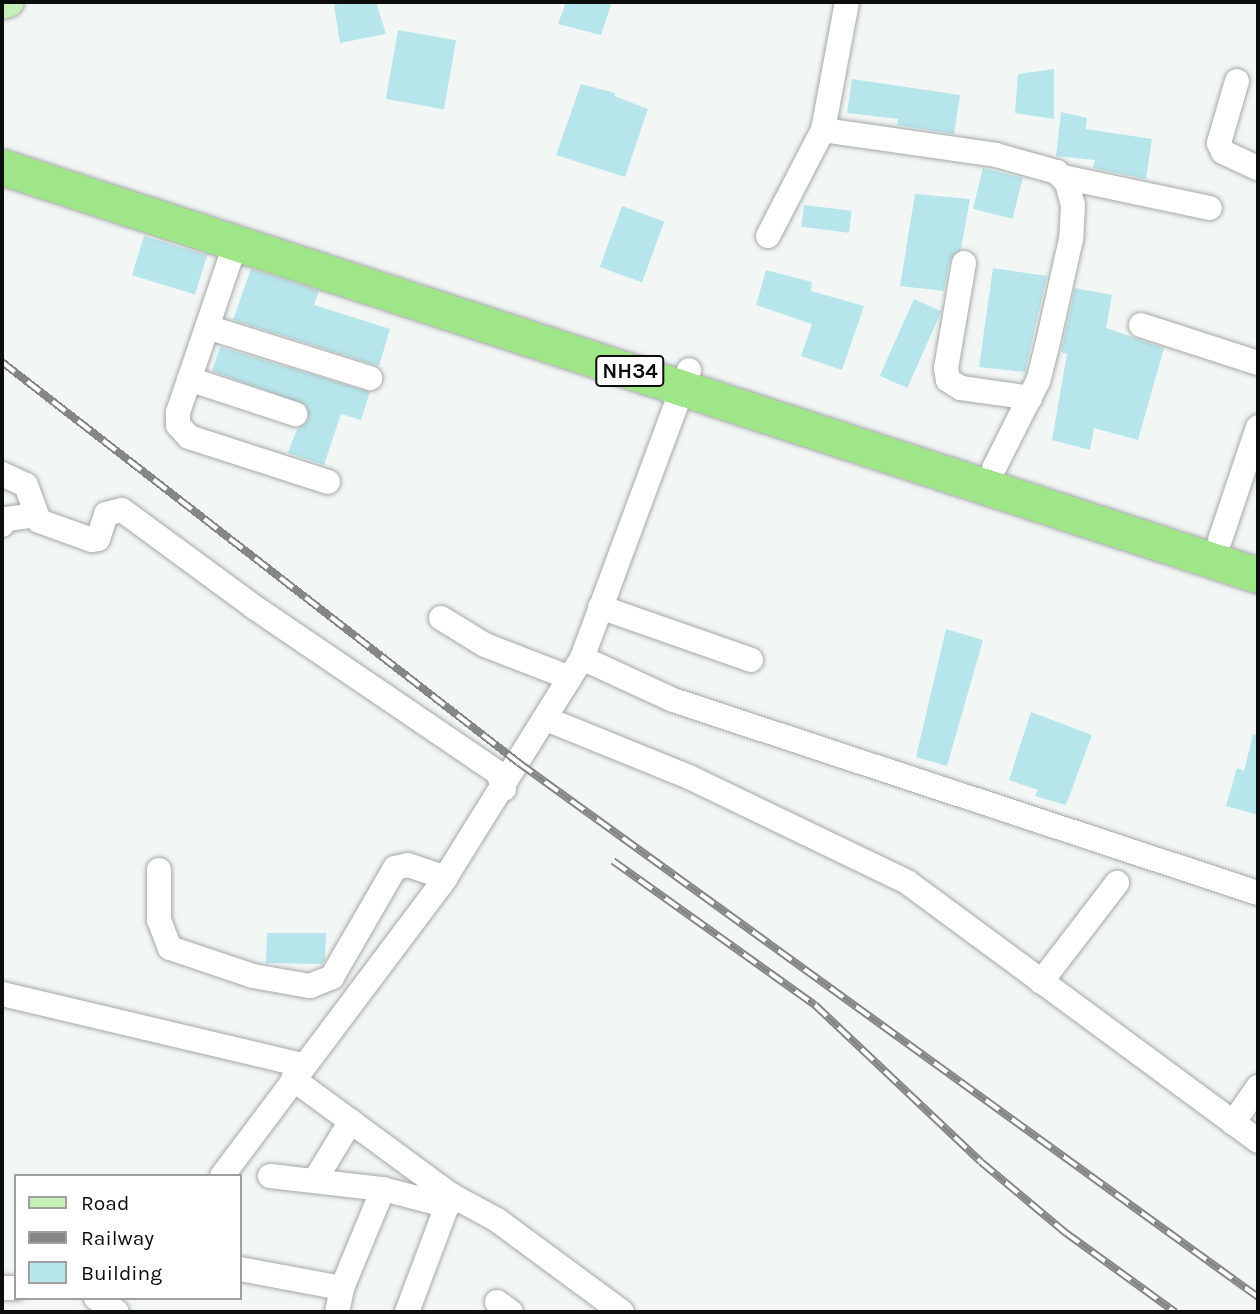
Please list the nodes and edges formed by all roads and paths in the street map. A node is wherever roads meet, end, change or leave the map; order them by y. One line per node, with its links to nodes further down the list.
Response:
1 (9, 2): 3 (main road)
2 (847, 2): 5 (street)
3 (2, 4)
4 (1237, 81): 8 (street)
5 (823, 130): 9 (street); 11 (street)
6 (2, 147): 19 (highway, NH34)
7 (2, 167): 12 (highway, NH34)
8 (1258, 168)
9 (1063, 177): 10 (street); 20 (street)
10 (1210, 208)
11 (768, 236)
12 (236, 242): 15 (street); 19 (highway, NH34)
13 (964, 263): 20 (street)
14 (1141, 325): 16 (street)
15 (207, 327): 17 (street); 18 (street)
16 (1258, 363)
17 (370, 378)
18 (189, 379): 21 (street); 25 (street)
19 (685, 379): 23 (highway, NH34); 30 (highway, NH34); 31 (street)
20 (1030, 398): 23 (street)
21 (295, 414)
22 (1258, 427): 28 (street)
23 (994, 468): 28 (highway, NH34)
24 (2, 474): 26 (street)
25 (328, 482)
26 (34, 515): 27 (street); 36 (street)
27 (2, 525)
28 (1220, 541): 29 (highway, NH34)
29 (1258, 553)
30 (1258, 575)
31 (600, 607): 33 (street); 34 (street)
32 (441, 618): 34 (street)
33 (751, 660)
34 (576, 668): 35 (street); 40 (street)
35 (546, 719): 36 (street); 41 (street)
36 (504, 789): 38 (street)
37 (159, 870): 38 (street)
38 (446, 877): 43 (street)
39 (1116, 883): 41 (street)
40 (1258, 893)
41 (1041, 982): 46 (street)
42 (2, 994): 43 (street)
43 (298, 1072): 45 (street); 48 (street)
44 (1258, 1087): 46 (street)
45 (351, 1121): 50 (street); 52 (street)
46 (1233, 1123): 47 (street)
47 (1258, 1141)
48 (223, 1174)
49 (270, 1176): 50 (street)
50 (315, 1180): 51 (street)
51 (383, 1189): 52 (street); 54 (street)
52 (450, 1200): 58 (street); 59 (street)
53 (242, 1269): 54 (street)
54 (342, 1288): 57 (street)
55 (99, 1300): 56 (street)
56 (117, 1312)
57 (337, 1312)
58 (407, 1312)
59 (622, 1312)

